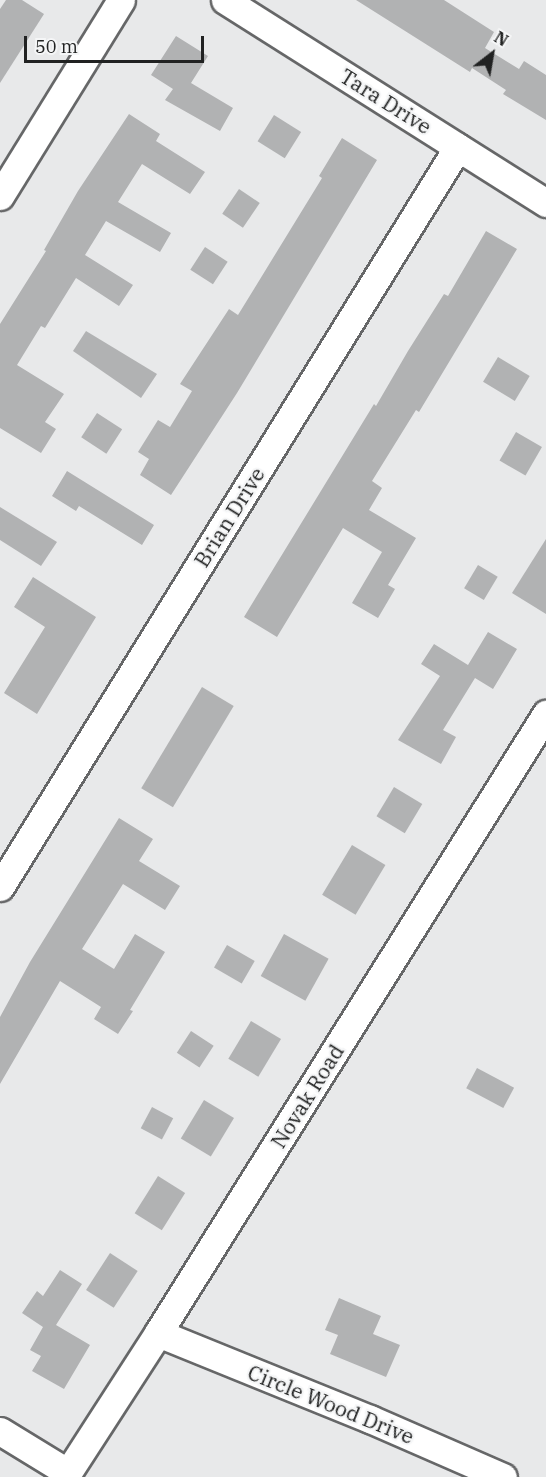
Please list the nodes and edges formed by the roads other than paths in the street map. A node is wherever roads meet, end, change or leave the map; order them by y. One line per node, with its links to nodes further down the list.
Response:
1 (121, 0): 4 (street)
2 (225, 0): 3 (street, Tara Drive)
3 (458, 147): 5 (street, Tara Drive); 7 (street, Brian Drive)
4 (0, 196)
5 (546, 203)
6 (546, 714): 8 (street, Novak Road)
7 (0, 887)
8 (158, 1333): 10 (street, Novak Road); 11 (street, Circle Wood Drive)
9 (0, 1431): 10 (street)
10 (66, 1475)
11 (504, 1477)

